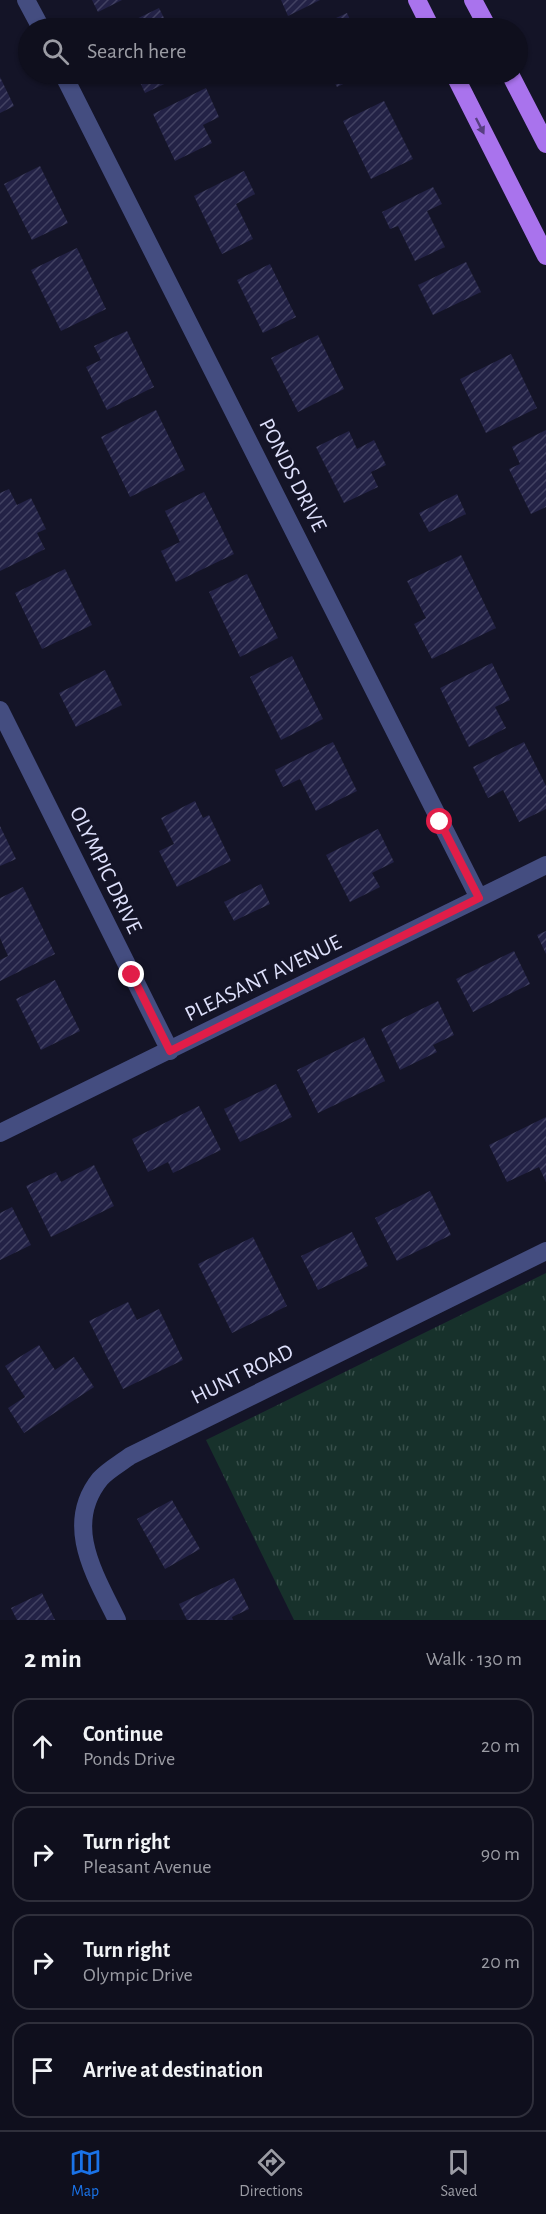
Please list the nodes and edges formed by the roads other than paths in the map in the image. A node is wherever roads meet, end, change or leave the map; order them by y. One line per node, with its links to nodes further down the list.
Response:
1 (26, 0): 4 (street)
2 (417, 0): 5 (main road)
3 (473, 0): 6 (main road)
4 (36, 18)
5 (426, 18)
6 (483, 18)
7 (68, 84): 14 (street, PONDS DRIVE)
8 (459, 84): 11 (main road, one-way to 11)
9 (515, 84): 10 (main road)
10 (546, 144)
11 (546, 256)
12 (0, 710): 15 (street, OLYMPIC DRIVE)
13 (546, 865): 14 (street, PLEASANT AVENUE)
14 (479, 898): 15 (street, PLEASANT AVENUE)
15 (170, 1051): 16 (street, PLEASANT AVENUE)
16 (0, 1133)
17 (546, 1251): 18 (street, HUNT ROAD)
18 (117, 1620)

